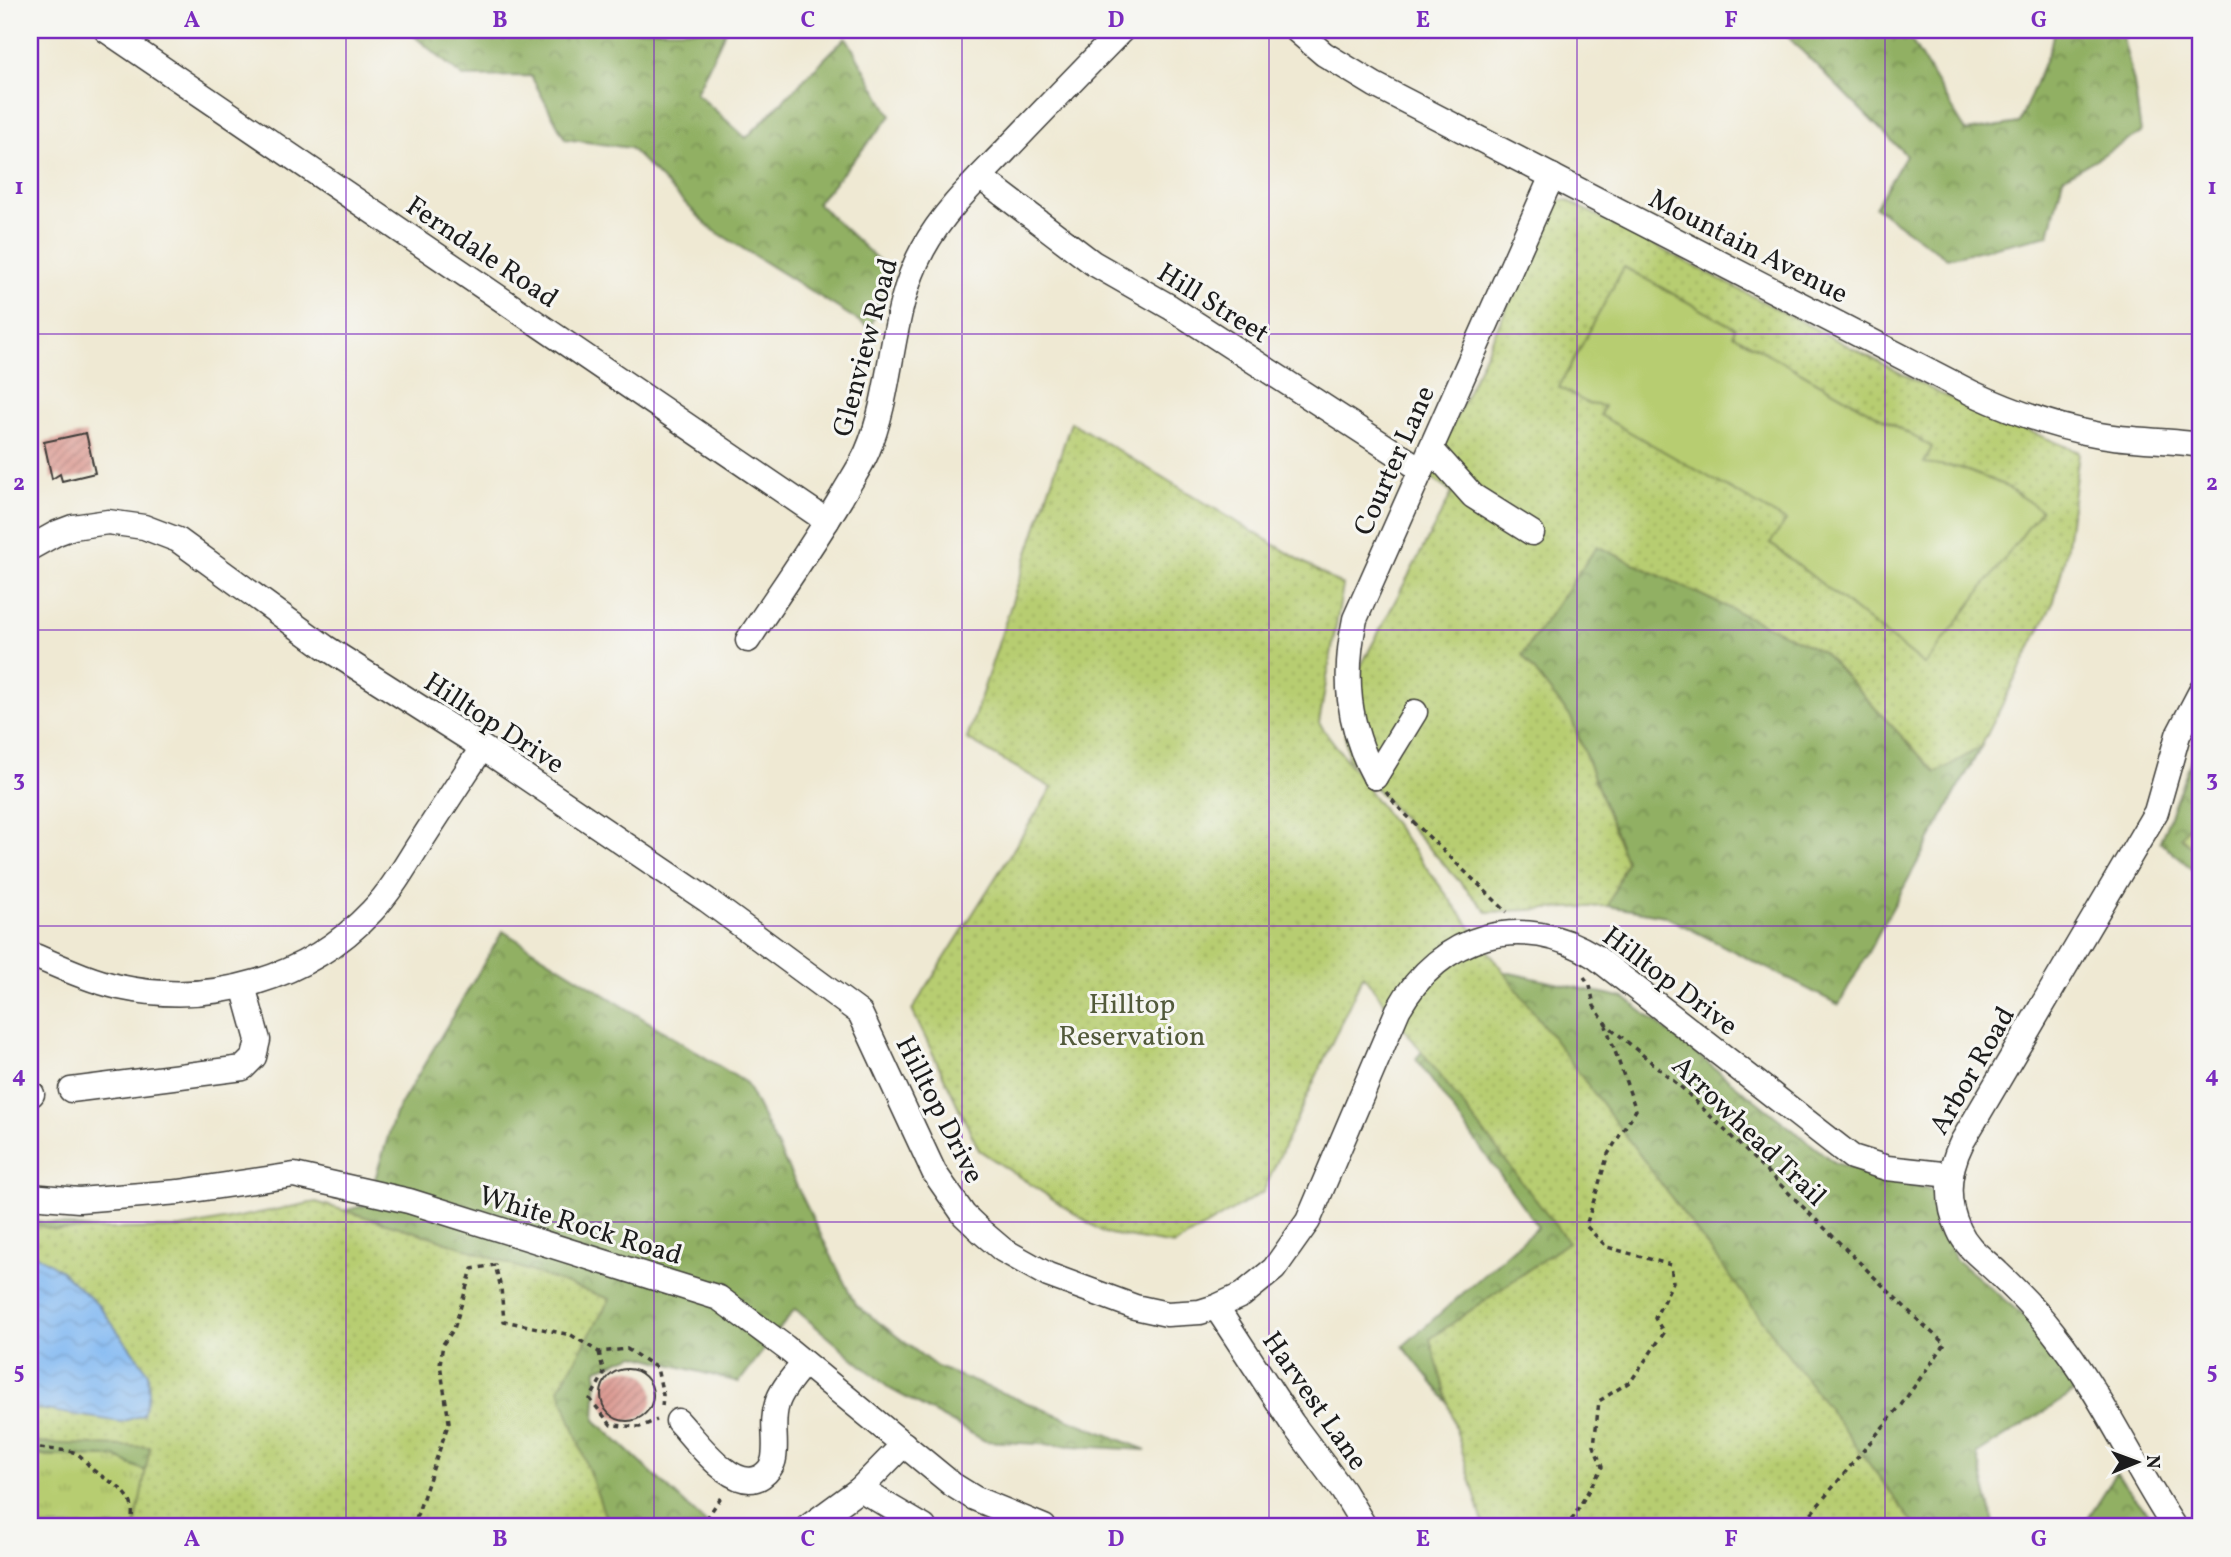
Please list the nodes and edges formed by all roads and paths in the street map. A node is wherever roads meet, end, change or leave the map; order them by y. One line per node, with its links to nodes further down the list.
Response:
1 (106, 30): 8 (street, Ferndale Road)
2 (1122, 30): 5 (street, Glenview Road)
3 (1296, 30): 4 (street, Mountain Avenue)
4 (1552, 176): 6 (street, Mountain Avenue); 7 (street, Courter Lane)
5 (980, 177): 7 (street, Hill Street); 8 (street, Glenview Road)
6 (2201, 446)
7 (1427, 459): 9 (street, Hill Street); 15 (street, Courter Lane)
8 (827, 521): 11 (street, Glenview Road)
9 (1532, 533)
10 (30, 548): 14 (street, Hilltop Drive)
11 (748, 640)
12 (2201, 691): 22 (street, Arbor Road)
13 (1415, 712): 15 (street)
14 (482, 748): 19 (street); 24 (street, Hilltop Drive)
15 (1375, 777): 16 (path)
16 (1525, 933): 22 (street, Hilltop Drive); 24 (street, Hilltop Drive)
17 (30, 954): 19 (street)
18 (1576, 971): 20 (path, Arrowhead Trail)
19 (243, 986): 21 (street)
20 (1606, 1024): 39 (path); 40 (path, Arrowhead Trail)
21 (71, 1090)
22 (1951, 1175): 41 (street, Arbor Road)
23 (30, 1196): 26 (street, White Rock Road)
24 (1216, 1307): 38 (street, Harvest Lane)
25 (599, 1352): 25 (path); 33 (path)
26 (804, 1363): 28 (street, White Rock Road); 30 (street)
27 (678, 1421): 30 (street)
28 (904, 1444): 31 (street); 37 (street, White Rock Road)
29 (30, 1446): 32 (path)
30 (733, 1477): 34 (path)
31 (860, 1489): 35 (street); 36 (street)
32 (130, 1527)
33 (413, 1527)
34 (701, 1527)
35 (808, 1527)
36 (924, 1527)
37 (1044, 1527)
38 (1365, 1527)
39 (1564, 1527)
40 (1800, 1527)
41 (2174, 1527)

